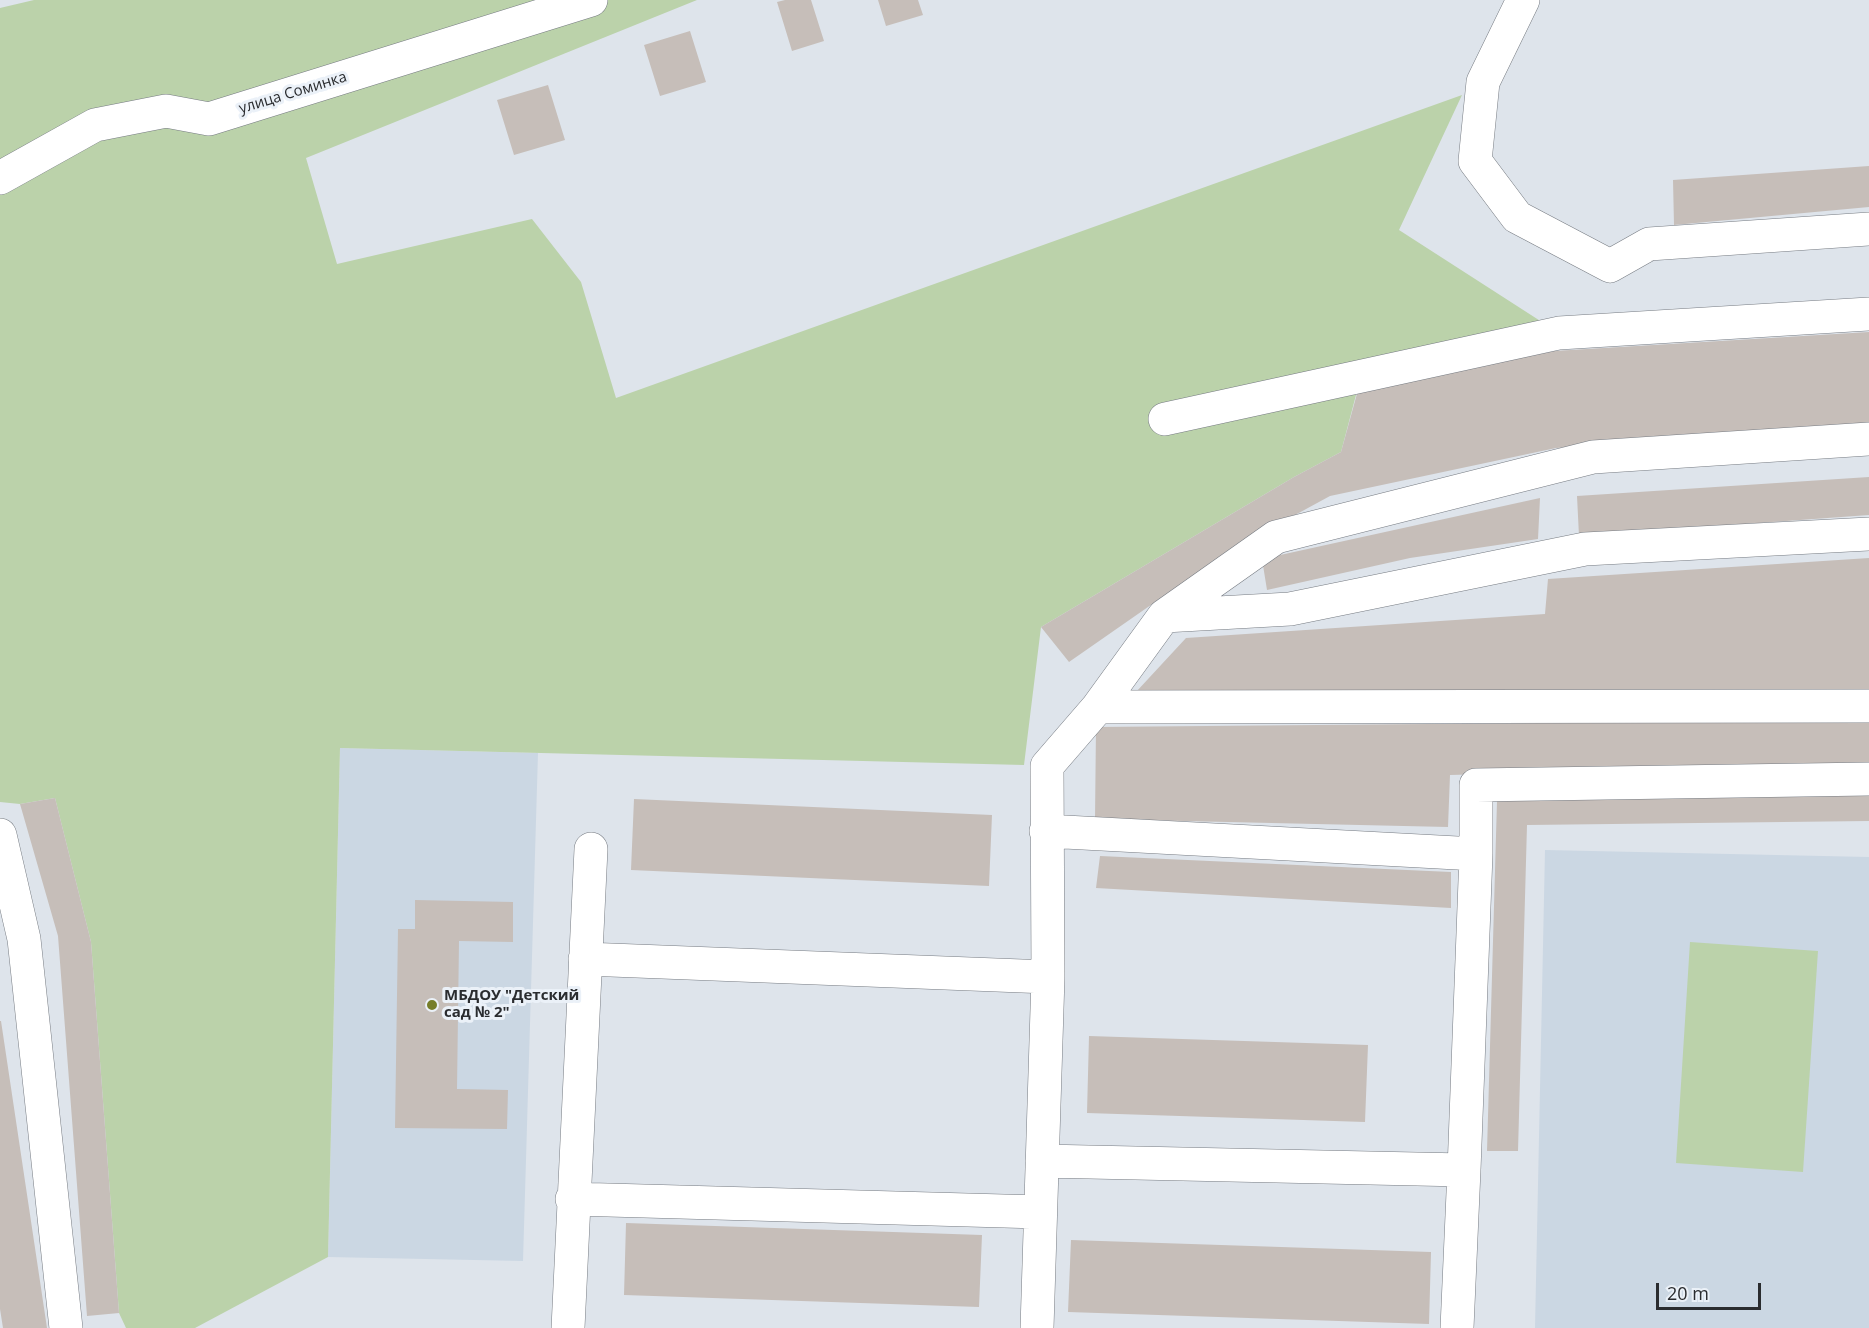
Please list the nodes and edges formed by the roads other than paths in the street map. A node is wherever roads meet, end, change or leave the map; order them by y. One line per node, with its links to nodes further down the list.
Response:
1 (591, 0): 3 (street, улица Соминка)
2 (1523, 0): 4 (street)
3 (0, 178)
4 (1869, 229)
5 (1869, 315): 6 (street)
6 (1165, 419)
7 (1869, 439): 9 (street)
8 (1869, 534): 9 (street)
9 (1164, 616): 10 (street)
10 (1098, 706): 11 (street); 13 (street)
11 (1869, 706)
12 (1869, 779): 16 (street)
13 (1046, 831): 16 (street); 18 (street)
14 (0, 835): 23 (street)
15 (591, 849): 17 (street)
16 (1476, 854): 20 (street)
17 (585, 959): 18 (street); 21 (street)
18 (1048, 977): 19 (street)
19 (1042, 1161): 20 (street); 22 (street)
20 (1464, 1170): 26 (street)
21 (572, 1199): 22 (street); 24 (street)
22 (1040, 1212): 25 (street)
23 (66, 1328)
24 (568, 1328)
25 (1037, 1328)
26 (1457, 1328)

